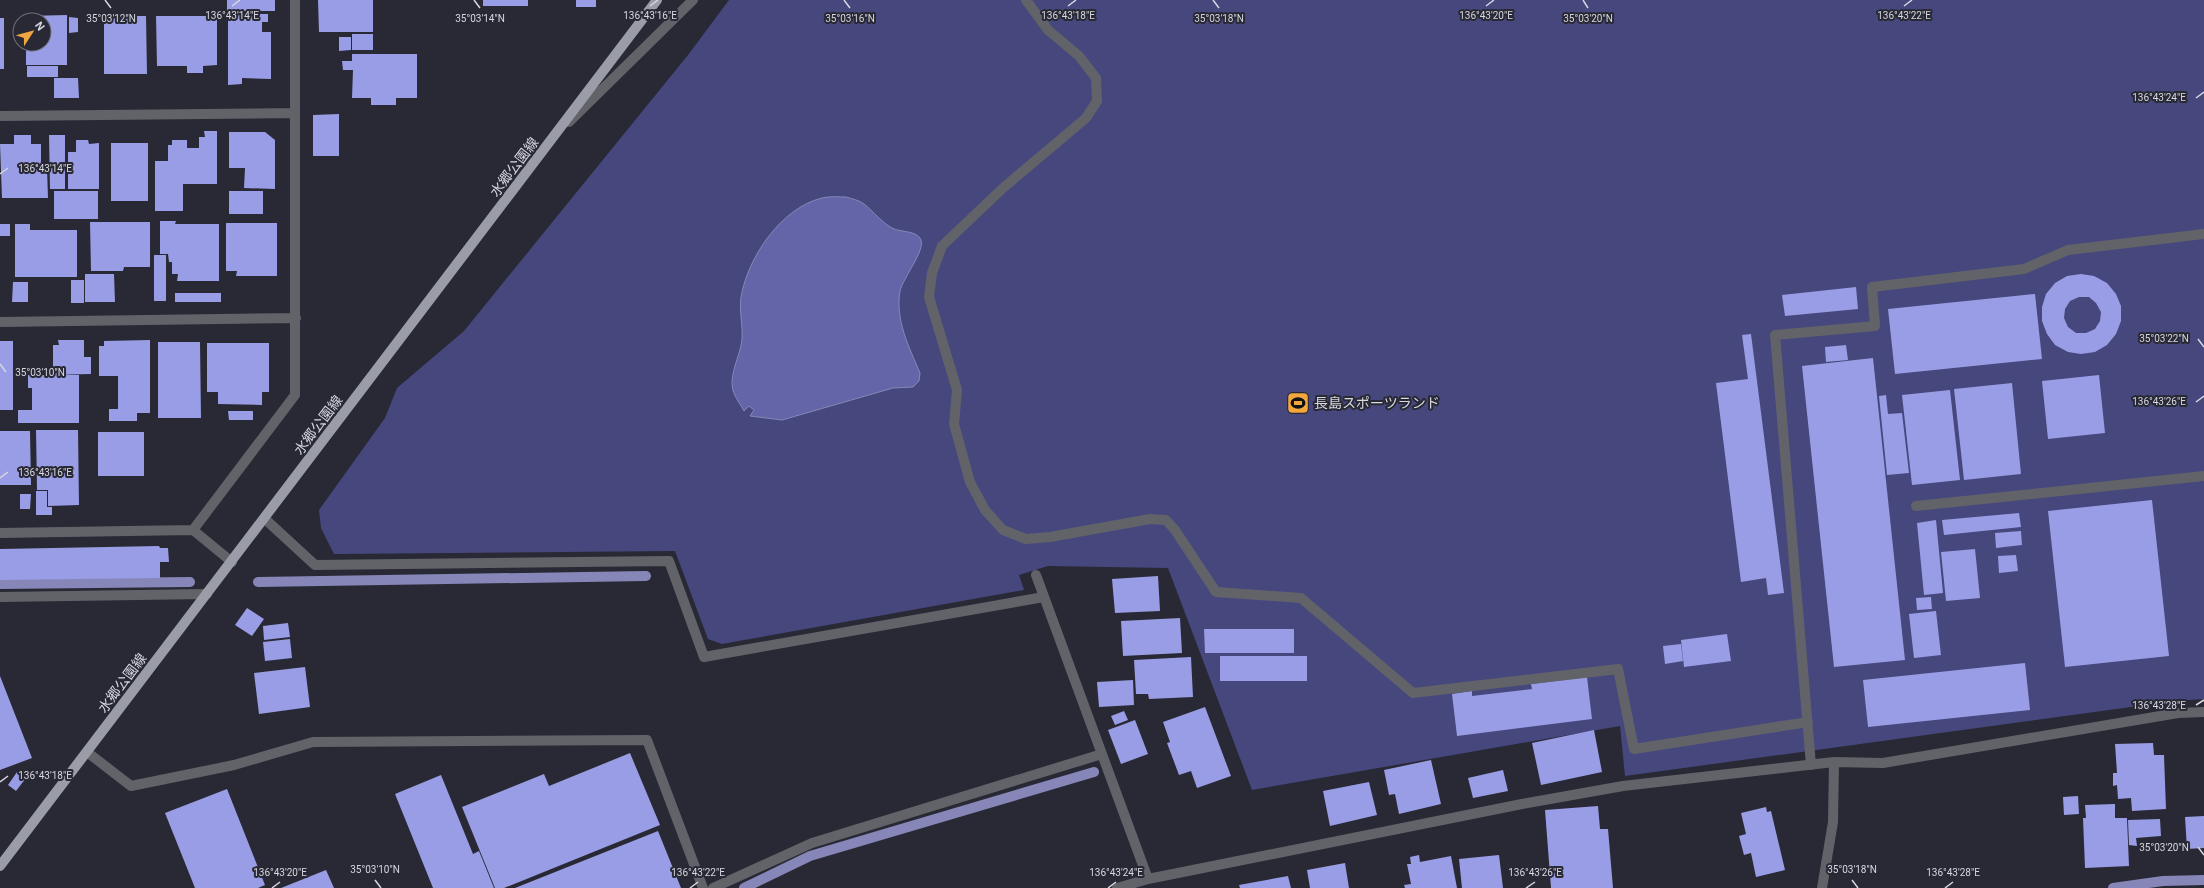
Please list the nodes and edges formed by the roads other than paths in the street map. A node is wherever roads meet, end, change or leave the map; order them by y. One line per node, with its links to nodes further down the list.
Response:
1 (295, 0): 5 (street)
2 (657, 0): 7 (main road, 水郷公園線)
3 (693, 0): 7 (street)
4 (1026, 0): 22 (street)
5 (294, 113): 6 (street); 9 (street)
6 (0, 116)
7 (558, 132): 13 (main road, 水郷公園線)
8 (2204, 234): 22 (street)
9 (296, 318): 10 (street); 14 (street)
10 (0, 322)
11 (2204, 476): 12 (street)
12 (1916, 506)
13 (265, 519): 16 (main road, 水郷公園線); 20 (street)
14 (193, 530): 15 (street); 16 (street)
15 (0, 533)
16 (232, 562): 18 (main road, 水郷公園線)
17 (1036, 575): 20 (street)
18 (207, 594): 19 (street); 23 (main road, 水郷公園線)
19 (0, 596)
20 (1044, 597): 24 (street)
21 (2204, 712): 25 (street)
22 (1808, 722): 26 (street)
23 (87, 752): 27 (main road, 水郷公園線); 29 (street)
24 (1102, 754): 28 (street); 30 (street)
25 (1834, 762): 26 (street); 32 (street)
26 (1811, 765): 28 (street)
27 (2, 860)
28 (1148, 879): 31 (street)
29 (703, 888)
30 (713, 888)
31 (1118, 888)
32 (1822, 888)

